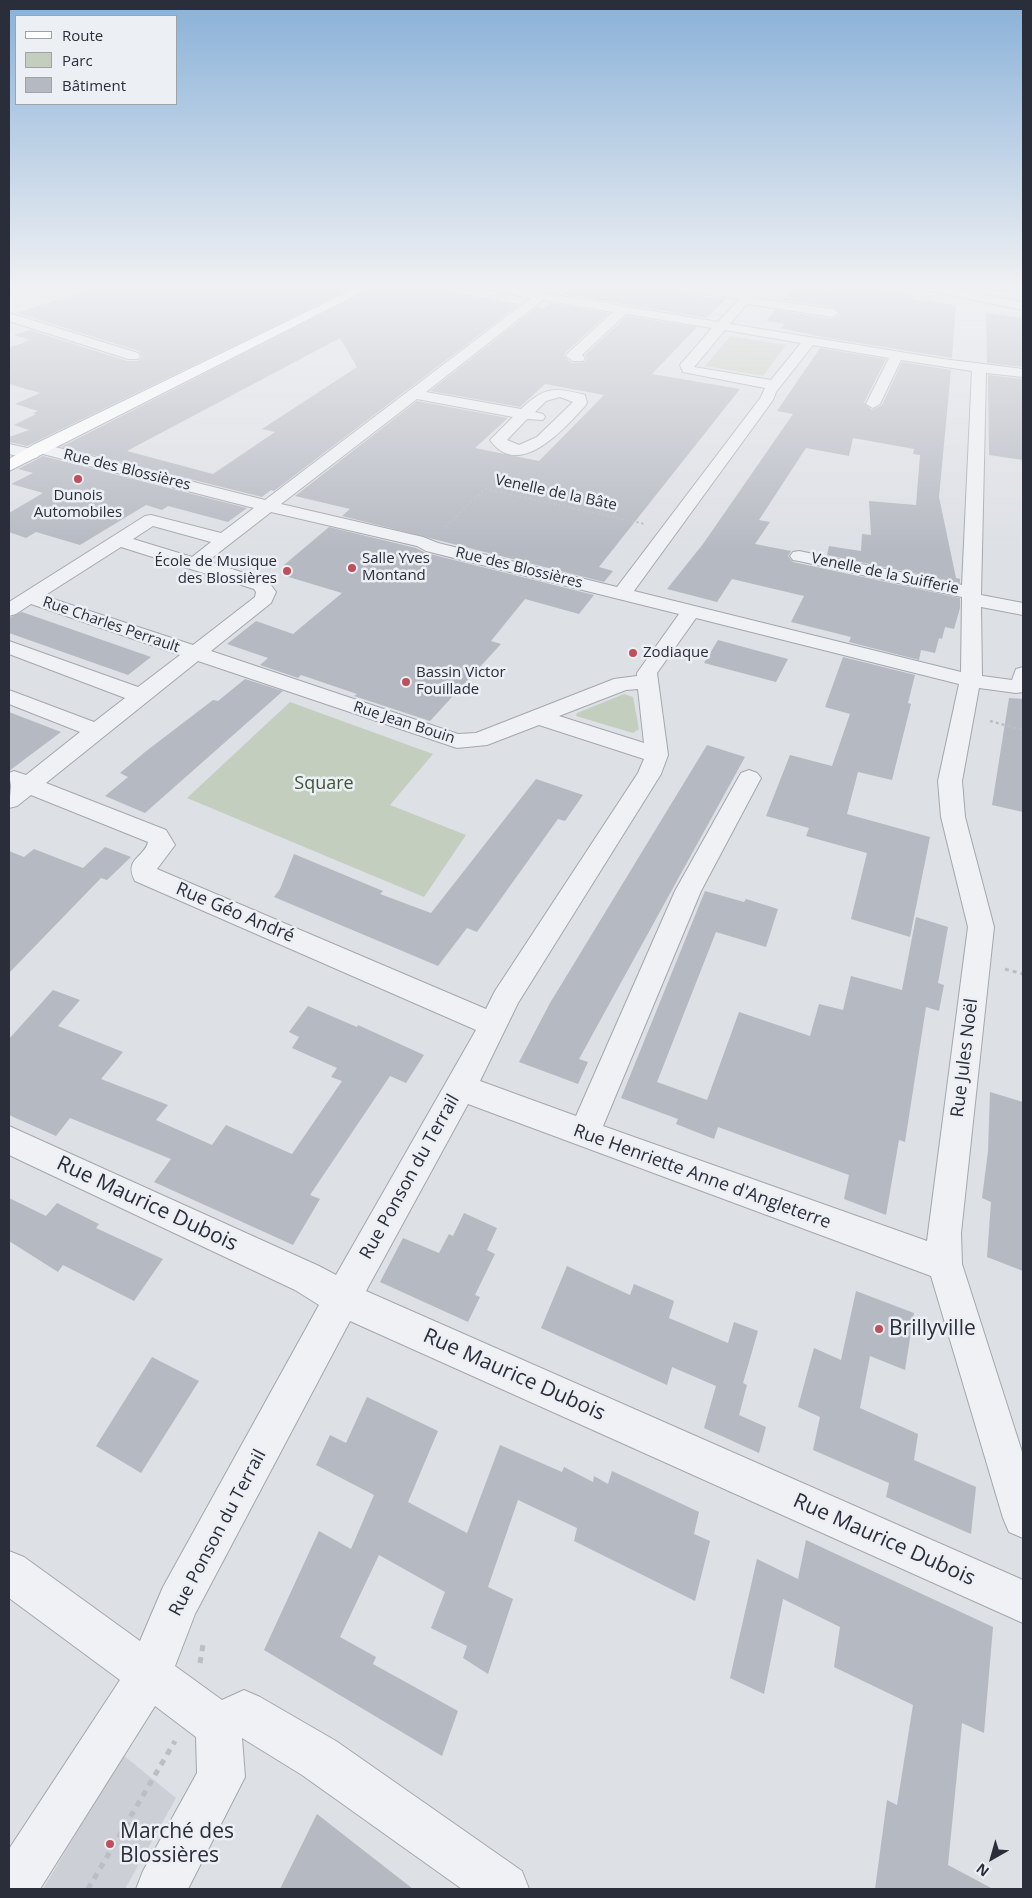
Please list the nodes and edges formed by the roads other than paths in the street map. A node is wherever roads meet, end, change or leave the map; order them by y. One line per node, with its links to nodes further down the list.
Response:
1 (187, 376): 13 (main road)
2 (439, 376): 8 (street)
3 (723, 376): 7 (street)
4 (782, 376): 7 (street)
5 (887, 376): 9 (street)
6 (979, 376): 21 (street, Rue Jules Noël)
7 (774, 385): 20 (street)
8 (415, 394): 10 (street); 15 (street)
9 (873, 404)
10 (524, 415): 11 (street); 11 (street); 11 (street)
11 (561, 422)
12 (9, 449): 13 (street, Rue des Blossières)
13 (35, 451): 14 (main road); 15 (street, Rue des Blossières)
14 (9, 466)
15 (269, 506): 17 (street); 20 (street, Rue des Blossières)
16 (118, 540): 17 (street, Rue Charles Perrault); 19 (street, Rue Charles Perrault); 22 (street, Rue Charles Perrault)
17 (224, 540): 19 (street)
18 (799, 556): 21 (street, Venelle de la Suifferie)
19 (200, 566): 27 (street, Rue Charles Perrault)
20 (624, 593): 25 (street, Rue des Blossières)
21 (971, 596): 23 (street, Venelle de la Suifferie); 29 (street, Rue Jules Noël)
22 (29, 597): 24 (street, Rue Charles Perrault); 27 (street, Rue Charles Perrault)
23 (1023, 609)
24 (9, 610)
25 (691, 611): 29 (street, Rue des Blossières); 30 (street)
26 (9, 647): 32 (street)
27 (194, 653): 32 (street, Rue Charles Perrault); 33 (street, Rue Jean Bouin)
28 (1023, 673): 29 (street, Rue des Blossières)
29 (971, 681): 42 (street, Rue Jules Noël)
30 (647, 682): 33 (street, Rue Jean Bouin); 35 (street)
31 (9, 696): 34 (street)
32 (141, 696): 34 (street, Rue Charles Perrault)
33 (538, 717): 35 (street)
34 (97, 730): 37 (street, Rue Charles Perrault)
35 (657, 755): 38 (street, Rue Ponson du Terrail)
36 (748, 778): 40 (street)
37 (15, 787): 38 (street, Rue Géo André)
38 (494, 1025): 39 (street, Rue Ponson du Terrail)
39 (461, 1088): 40 (street, Rue Henriette Anne d'Angleterre); 43 (street, Rue Ponson du Terrail)
40 (584, 1134): 42 (street, Rue Henriette Anne d'Angleterre)
41 (9, 1140): 43 (street, Rue Maurice Dubois)
42 (945, 1264): 44 (street, Rue Jules Noël)
43 (343, 1299): 46 (street, Rue Maurice Dubois); 47 (street, Rue Ponson du Terrail)
44 (1023, 1518)
45 (9, 1572): 47 (street)
46 (1023, 1602)
47 (149, 1675): 48 (street); 49 (street, Rue Ponson du Terrail)
48 (206, 1716): 50 (street); 51 (street)
49 (12, 1889)
50 (161, 1889)
51 (504, 1889)

